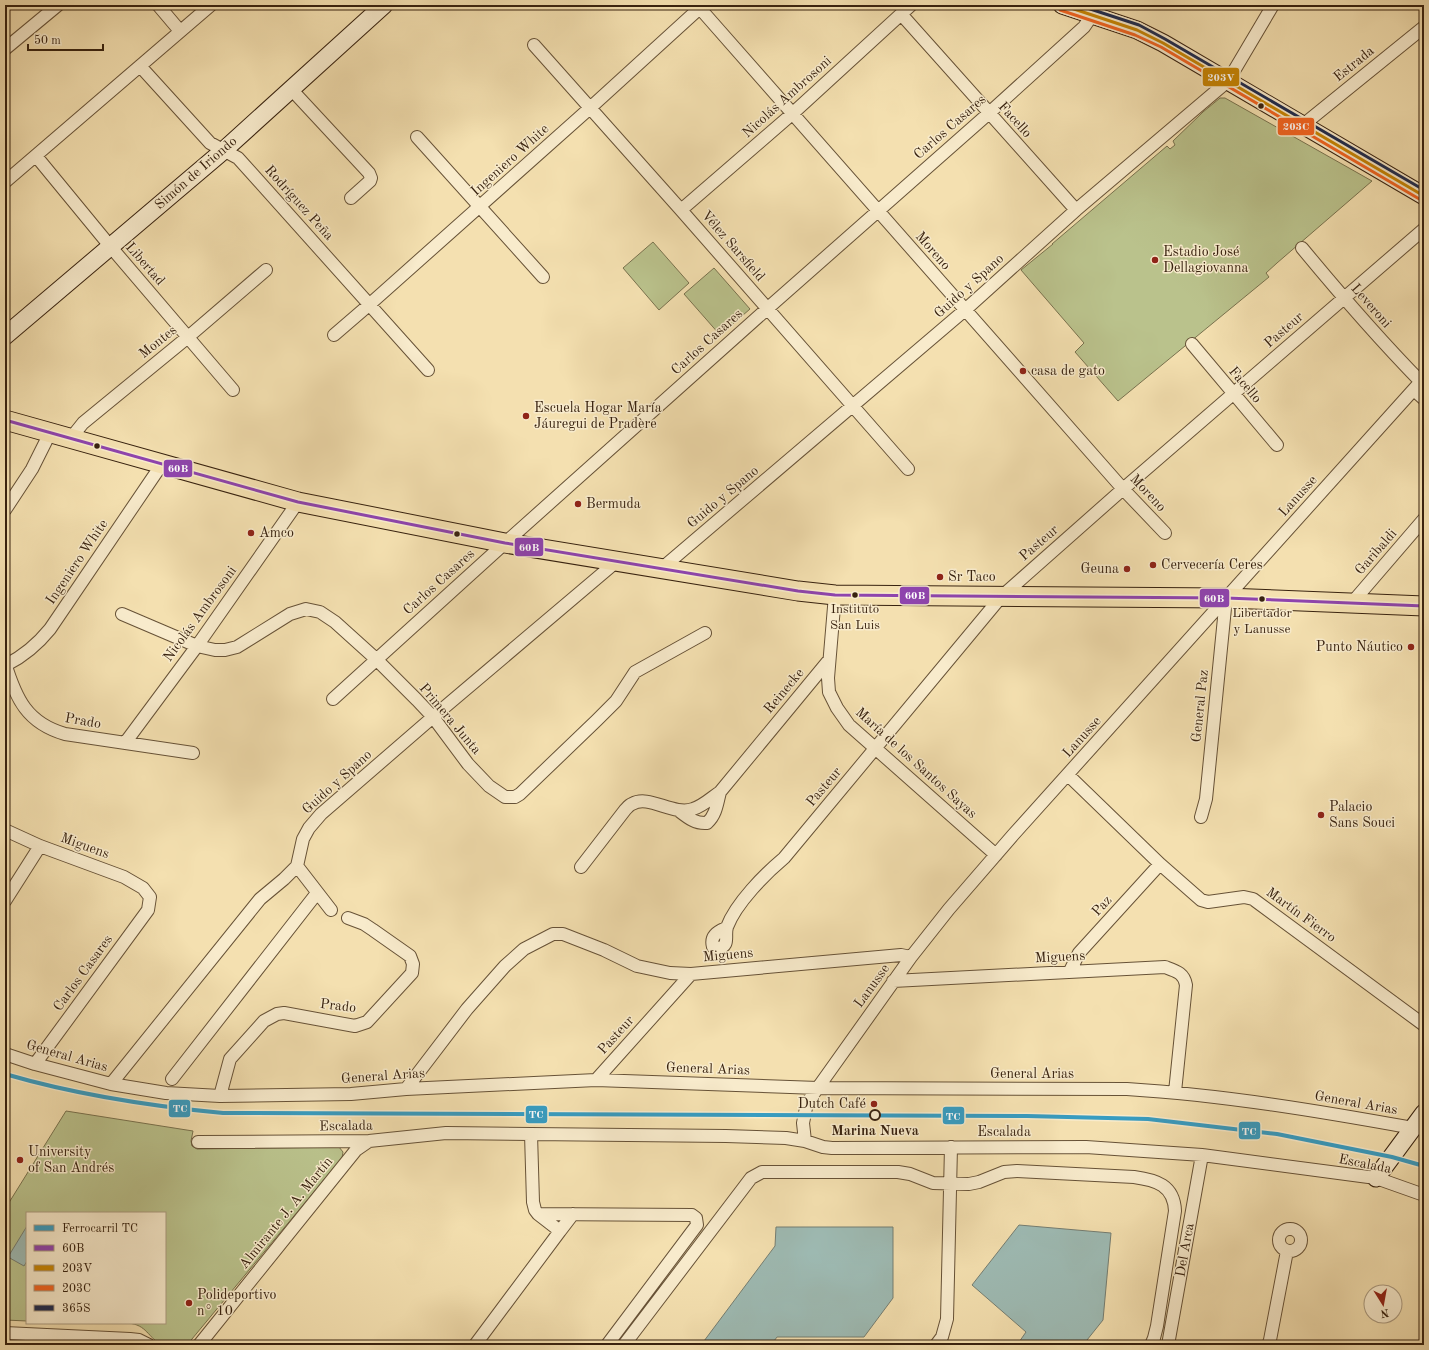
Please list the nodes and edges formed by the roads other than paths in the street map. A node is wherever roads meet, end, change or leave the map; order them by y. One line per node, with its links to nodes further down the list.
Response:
1 (58, 5): 14 (street)
2 (158, 5): 12 (street)
3 (211, 5): 12 (street)
4 (384, 5): 17 (street, Simón de Iriondo)
5 (911, 5): 10 (street, Nicolás Ambrosoni)
6 (1062, 5): 9 (street)
7 (1273, 5): 16 (street, Guido y Spano)
8 (700, 6): 18 (street, Ingeniero White); 19 (street, Moreno)
9 (1096, 10): 16 (street); 20 (street, Carlos Casares)
10 (900, 14): 19 (street, Nicolás Ambrosoni); 20 (street, Facello)
11 (1424, 26): 21 (street, Estrada)
12 (180, 31): 15 (street)
13 (534, 45): 18 (street, Vélez Sarsfield)
14 (5, 49)
15 (140, 66): 23 (street, Rodríguez Peña); 24 (street)
16 (1228, 81): 21 (street); 31 (street, Guido y Spano)
17 (291, 89): 23 (street, Simón de Iriondo); 27 (street)
18 (590, 108): 28 (street, Ingeniero White); 29 (street, Vélez Sarsfield)
19 (792, 114): 29 (street, Nicolás Ambrosoni); 30 (street, Moreno)
20 (988, 114): 30 (street, Carlos Casares); 31 (street, Facello)
21 (1303, 125): 26 (street)
22 (417, 138): 28 (street)
23 (223, 151): 33 (street, Simón de Iriondo); 38 (street, Rodríguez Peña)
24 (36, 156): 25 (street); 33 (street, Libertad)
25 (5, 182)
26 (1424, 196)
27 (351, 198)
28 (480, 207): 36 (street); 38 (street, Ingeniero White)
29 (681, 210): 39 (street, Vélez Sarsfield)
30 (878, 210): 39 (street, Carlos Casares); 40 (street, Moreno)
31 (1076, 210): 40 (street, Guido y Spano)
32 (1424, 229): 37 (street, Pasteur)
33 (110, 246): 42 (street, Simón de Iriondo); 43 (street, Libertad)
34 (1302, 248): 37 (street, Leveroni)
35 (266, 270): 43 (street, Montes)
36 (543, 277)
37 (1344, 298): 46 (street, Leveroni); 48 (street, Pasteur)
38 (370, 304): 41 (street, Ingeniero White); 45 (street, Rodríguez Peña)
39 (768, 308): 50 (street, Vélez Sarsfield); 62 (street, Carlos Casares)
40 (965, 310): 50 (street, Guido y Spano); 57 (street, Moreno)
41 (334, 335)
42 (5, 336)
43 (188, 337): 47 (street, Libertad); 53 (street, Montes)
44 (1192, 344): 48 (street, Facello)
45 (428, 370)
46 (1419, 383): 49 (street, Leveroni); 67 (street, Lanusse)
47 (233, 390)
48 (1233, 394): 54 (street, Facello); 57 (street, Pasteur)
49 (1424, 399)
50 (854, 406): 56 (street, Vélez Sarsfield); 64 (street, Guido y Spano)
51 (5, 420): 52 (main road)
52 (50, 433): 53 (main road); 59 (street)
53 (71, 438): 55 (main road)
54 (1276, 445)
55 (162, 464): 58 (main road); 75 (street, Ingeniero White)
56 (908, 469)
57 (1123, 489): 61 (street, Moreno); 66 (street, Pasteur)
58 (298, 502): 62 (main road); 72 (street, Nicolás Ambrosoni)
59 (5, 510)
60 (1424, 519): 68 (street, Garibaldi)
61 (1165, 533)
62 (505, 543): 63 (main road); 73 (street, Carlos Casares)
63 (616, 562): 64 (main road); 77 (street, Guido y Spano)
64 (662, 570): 65 (main road)
65 (835, 595): 66 (main road); 74 (street)
66 (1001, 597): 67 (main road); 79 (street, Pasteur)
67 (1226, 598): 68 (main road); 81 (street, Lanusse); 84 (street, General Paz)
68 (1351, 604): 69 (main road)
69 (1424, 606)
70 (122, 614): 72 (street, Primera Junta)
71 (705, 633): 77 (street, Primera Junta)
72 (196, 646): 73 (street, Primera Junta); 78 (street, Nicolás Ambrosoni)
73 (376, 659): 76 (street, Carlos Casares); 77 (street, Primera Junta)
74 (829, 660): 79 (street, María de los Santos Sayas); 82 (street, Reinecke)
75 (5, 664): 78 (street, Prado)
76 (333, 699)
77 (433, 717): 89 (street, Guido y Spano)
78 (125, 743): 80 (street, Prado)
79 (875, 749): 87 (street, María de los Santos Sayas); 96 (street, Pasteur)
80 (193, 753)
81 (1068, 775): 87 (street, Lanusse); 88 (street, Martín Fierro)
82 (720, 792): 83 (street, Reinecke); 83 (street, Reinecke)
83 (678, 810): 90 (street, Reinecke)
84 (1201, 817)
85 (5, 830): 86 (street, Miguens)
86 (40, 846): 92 (street, Miguens); 93 (street)
87 (996, 855): 97 (street, Lanusse)
88 (1160, 864): 98 (street, Paz); 101 (street, Martín Fierro)
89 (297, 866): 91 (street); 106 (street)
90 (581, 868)
91 (317, 893): 94 (street); 104 (street)
92 (150, 897): 103 (street, Carlos Casares)
93 (5, 901)
94 (331, 910)
95 (348, 918): 110 (street, Prado)
96 (726, 928)
97 (911, 957): 99 (street, Miguens); 100 (street, Lanusse)
98 (1070, 971): 100 (street, Miguens); 109 (street, Miguens)
99 (691, 974): 105 (street, Pasteur); 108 (street, Miguens)
100 (893, 981): 107 (street, Lanusse)
101 (1424, 1025)
102 (5, 1054): 103 (street, General Arias)
103 (36, 1064): 106 (street, General Arias)
104 (172, 1079)
105 (596, 1080): 107 (street, General Arias); 108 (street, General Arias)
106 (111, 1084): 110 (street, General Arias)
107 (818, 1088): 109 (street, General Arias); 115 (street, Lanusse)
108 (406, 1089): 110 (street, General Arias)
109 (1175, 1092): 112 (street, General Arias)
110 (220, 1096)
111 (1424, 1113): 112 (street)
112 (1413, 1128): 119 (street)
113 (531, 1134): 114 (street, Escalada); 115 (street, Escalada); 122 (street)
114 (369, 1141): 116 (street, Escalada); 128 (street, Almirante J. A. Martín)
115 (805, 1141): 117 (street, Escalada)
116 (198, 1142)
117 (951, 1147): 118 (street, Escalada); 120 (street)
118 (1202, 1155): 119 (street, Escalada); 134 (street, Del Arca)
119 (1376, 1178): 121 (street, Escalada)
120 (951, 1184): 131 (street); 132 (street); 133 (street)
121 (1424, 1195)
122 (538, 1214): 123 (street); 124 (street)
123 (573, 1214): 124 (street); 130 (street)
124 (560, 1231): 129 (street)
125 (1287, 1252): 135 (street)
126 (5, 1333): 127 (street)
127 (149, 1345)
128 (200, 1345)
129 (475, 1345)
130 (607, 1345)
131 (624, 1345)
132 (936, 1345)
133 (1150, 1345)
134 (1168, 1345)
135 (1268, 1345)

